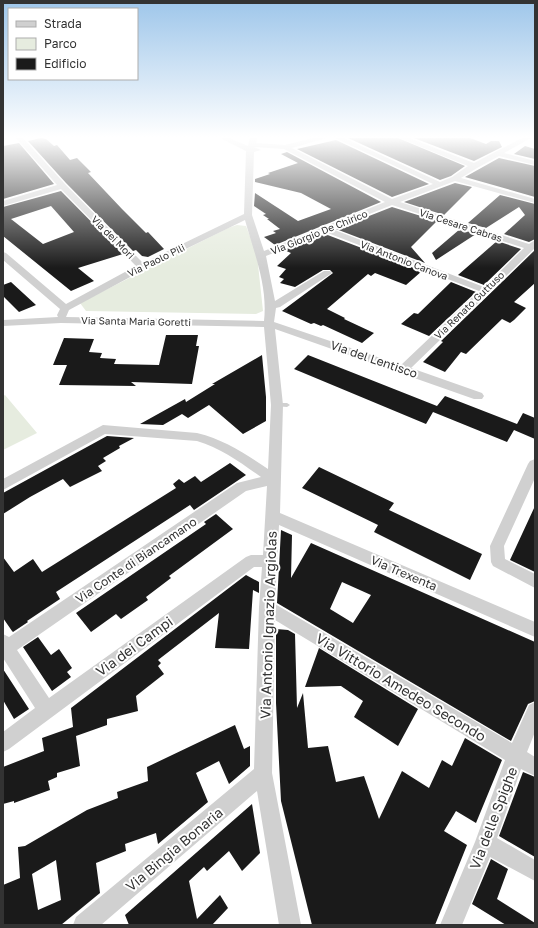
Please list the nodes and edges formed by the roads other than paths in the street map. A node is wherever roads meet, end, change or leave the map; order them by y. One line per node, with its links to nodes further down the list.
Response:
1 (58, 181): 8 (street, Via dei Mori)
2 (250, 181): 12 (street, Via Antonio Ignazio Argiolas)
3 (351, 181): 10 (street, Via Cesare Cabras)
4 (432, 181): 7 (street)
5 (447, 181): 7 (street, Via Giorgio De Chirico)
6 (463, 181): 9 (street)
7 (438, 184): 10 (street, Via Giorgio De Chirico)
8 (62, 186): 11 (street); 17 (street, Via dei Mori)
9 (535, 201)
10 (392, 202): 13 (street, Via Giorgio De Chirico); 14 (street, Via Cesare Cabras)
11 (3, 204)
12 (248, 215): 16 (street, Via Antonio Ignazio Argiolas); 17 (street, Via Paolo Pili)
13 (324, 229): 16 (street, Via Giorgio De Chirico); 19 (street, Via Antonio Canova)
14 (533, 245): 19 (street, Via Renato Guttuso)
15 (3, 255): 21 (street)
16 (261, 255): 20 (street, Via Antonio Ignazio Argiolas)
17 (142, 267): 21 (street, Via Paolo Pili)
18 (327, 273): 20 (street)
19 (484, 290): 25 (street, Via Renato Guttuso)
20 (271, 305): 24 (street, Via Antonio Ignazio Argiolas)
21 (65, 308): 22 (street)
22 (61, 320): 23 (street, Via Santa Maria Goretti); 24 (street, Via Santa Maria Goretti)
23 (3, 323)
24 (270, 324): 25 (street, Via del Lentisco); 28 (street, Via Antonio Ignazio Argiolas)
25 (402, 369): 26 (street, Via del Lentisco)
26 (478, 396)
27 (535, 464): 32 (street)
28 (274, 479): 29 (street); 30 (street, Via Antonio Ignazio Argiolas); 35 (street, Via Conte di Biancamano)
29 (3, 485)
30 (272, 516): 31 (street, Via Antonio Ignazio Argiolas); 34 (street, Via Trexenta)
31 (269, 561): 33 (street, Via Antonio Ignazio Argiolas); 36 (street, Via dei Campi)
32 (535, 581)
33 (267, 607): 39 (street, Via Vittorio Amedeo Secondo); 41 (street, Via Antonio Ignazio Argiolas)
34 (535, 630)
35 (4, 647): 36 (street)
36 (47, 710): 38 (street, Via dei Campi)
37 (535, 711): 39 (street, Via delle Spighe)
38 (3, 743)
39 (516, 756): 40 (street, Via Vittorio Amedeo Secondo); 42 (street, Via delle Spighe)
40 (535, 767)
41 (263, 773): 44 (street, Via Bingia Bonaria); 45 (street, Via Antonio Ignazio Argiolas)
42 (485, 843): 43 (street); 46 (street, Via delle Spighe)
43 (535, 871)
44 (84, 925)
45 (290, 925)
46 (451, 925)

